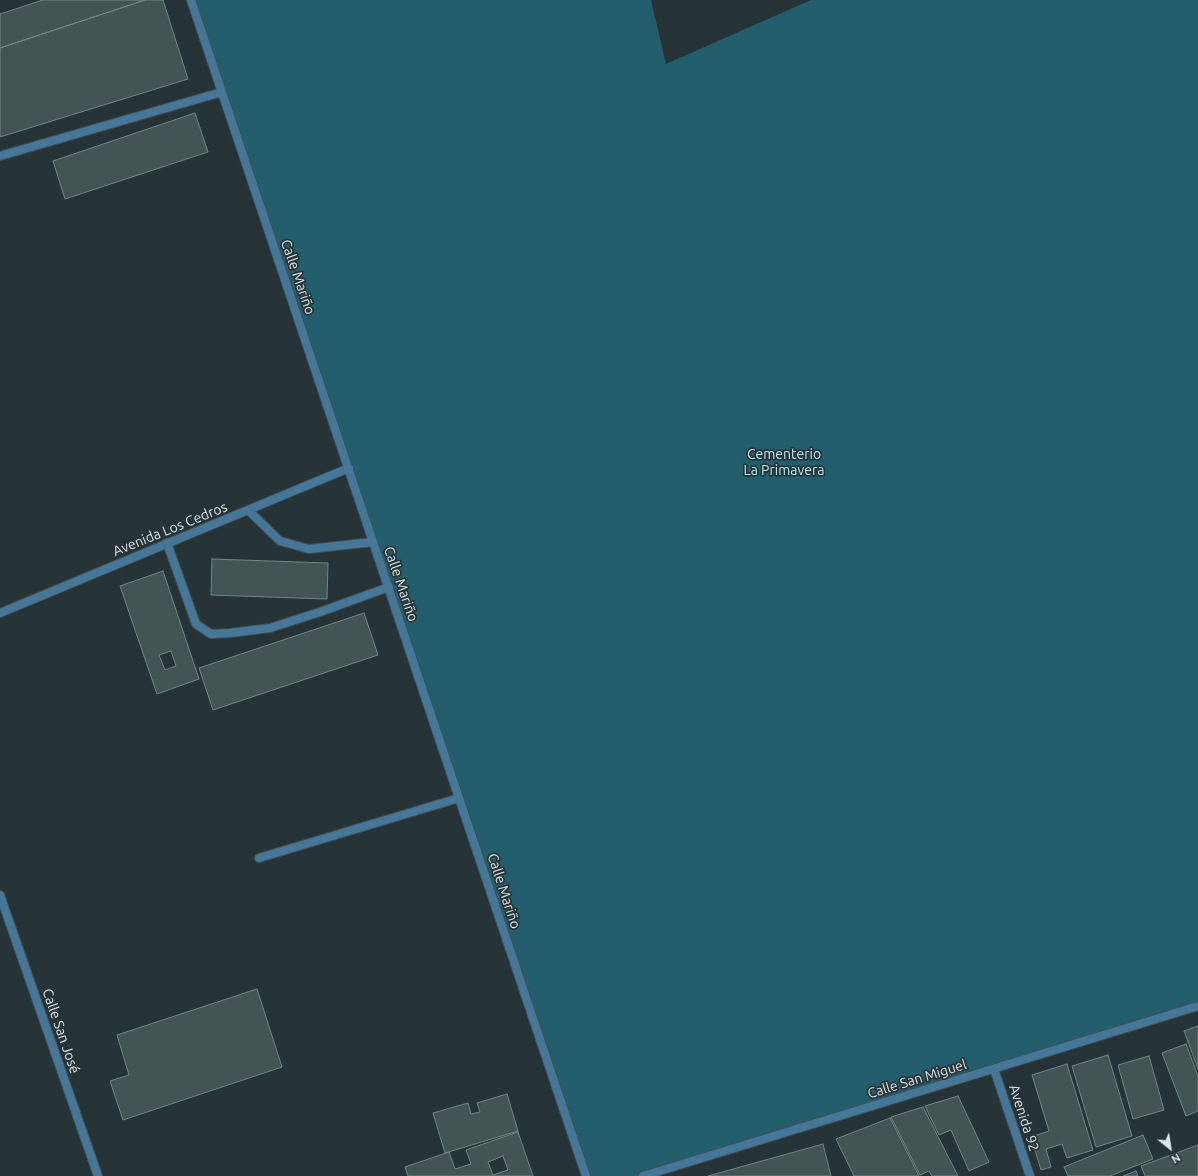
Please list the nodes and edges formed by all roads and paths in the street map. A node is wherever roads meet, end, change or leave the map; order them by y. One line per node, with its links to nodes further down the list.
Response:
1 (191, 0): 2 (street, Calle Mariño)
2 (222, 92): 3 (street); 4 (street, Calle Mariño)
3 (0, 156)
4 (349, 468): 5 (street, Avenida Los Cedros); 6 (street, Calle Mariño)
5 (249, 511): 6 (street); 7 (street, Avenida Los Cedros)
6 (373, 542): 8 (street, Calle Mariño)
7 (167, 543): 8 (street); 9 (street, Avenida Los Cedros)
8 (389, 587): 10 (street, Calle Mariño)
9 (0, 613)
10 (459, 798): 11 (street); 16 (street, Calle Mariño)
11 (259, 858)
12 (0, 895): 15 (street, Calle San José)
13 (1198, 1006): 14 (street, Calle San Miguel)
14 (994, 1068): 17 (street, Calle San Miguel); 18 (street, Avenida 92)
15 (98, 1176)
16 (586, 1176)
17 (643, 1176)
18 (1030, 1176)

